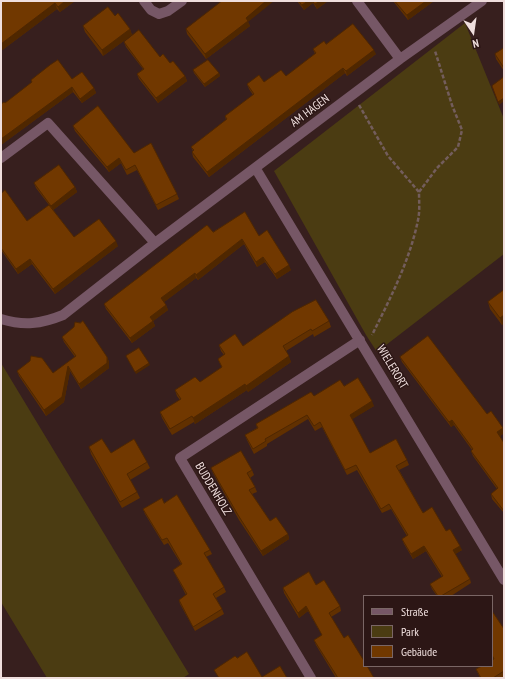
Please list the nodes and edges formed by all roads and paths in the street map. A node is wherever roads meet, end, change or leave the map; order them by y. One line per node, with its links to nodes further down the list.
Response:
1 (144, 1): 2 (street)
2 (182, 1)
3 (357, 1): 6 (street)
4 (482, 1): 5 (street, AM HAGEN)
5 (430, 37): 6 (street, AM HAGEN); 10 (path)
6 (400, 59): 7 (street, AM HAGEN)
7 (353, 94): 9 (street, AM HAGEN); 10 (path)
8 (1, 158): 11 (street)
9 (256, 169): 11 (street, AM HAGEN); 13 (street, WIELERORT)
10 (420, 192): 13 (path)
11 (155, 243): 12 (street, AM HAGEN)
12 (1, 319)
13 (363, 344): 14 (street, WIELERORT); 15 (street, BUDDENHOLZ)
14 (504, 580)
15 (311, 678)

